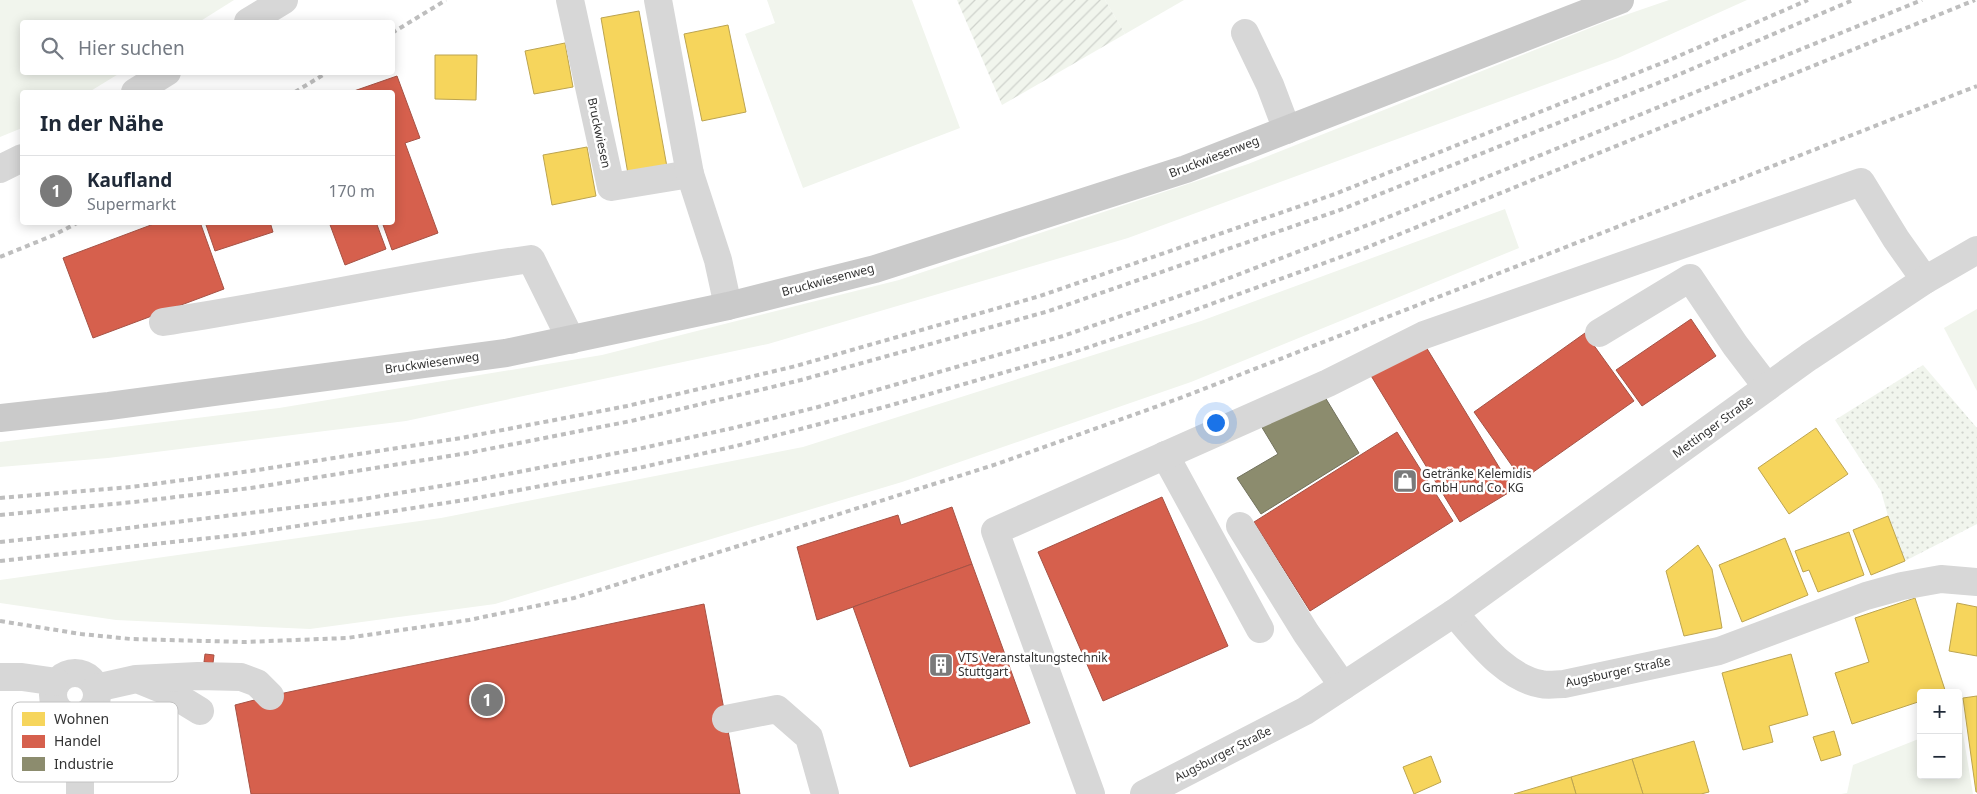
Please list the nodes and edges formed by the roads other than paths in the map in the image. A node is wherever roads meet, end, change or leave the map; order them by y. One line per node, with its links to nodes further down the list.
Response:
1 (284, 0): 5 (street)
2 (570, 0): 12 (street, Bruckwiesen)
3 (658, 0): 12 (street)
4 (1620, 0): 9 (main road, Bruckwiesenweg)
5 (251, 20)
6 (1245, 33): 9 (street)
7 (162, 75): 8 (street)
8 (138, 90)
9 (1287, 130): 15 (main road, Bruckwiesenweg)
10 (20, 159): 11 (street)
11 (0, 169)
12 (690, 174): 15 (street)
13 (1977, 250): 14 (street, Mettinger Straße)
14 (1925, 280): 19 (street, Mettinger Straße); 21 (street)
15 (728, 306): 18 (main road, Bruckwiesenweg)
16 (163, 322): 18 (street)
17 (1599, 333): 19 (street)
18 (571, 340): 20 (main road, Bruckwiesenweg)
19 (1767, 387): 24 (street, Mettinger Straße)
20 (0, 418)
21 (1165, 455): 25 (street); 37 (street)
22 (1240, 526): 29 (street)
23 (1977, 582): 24 (street, Augsburger Straße)
24 (1454, 613): 29 (street, Augsburger Straße)
25 (1260, 629)
26 (0, 677): 28 (street)
27 (136, 679): 30 (street); 31 (street); 34 (street)
28 (57, 682): 30 (street); 32 (street)
29 (1343, 686): 38 (street, Augsburger Straße)
30 (96, 688): 33 (street)
31 (270, 696)
32 (56, 702)
33 (96, 702)
34 (200, 711)
35 (726, 719): 36 (street)
36 (824, 794)
37 (1091, 794)
38 (1144, 794)

